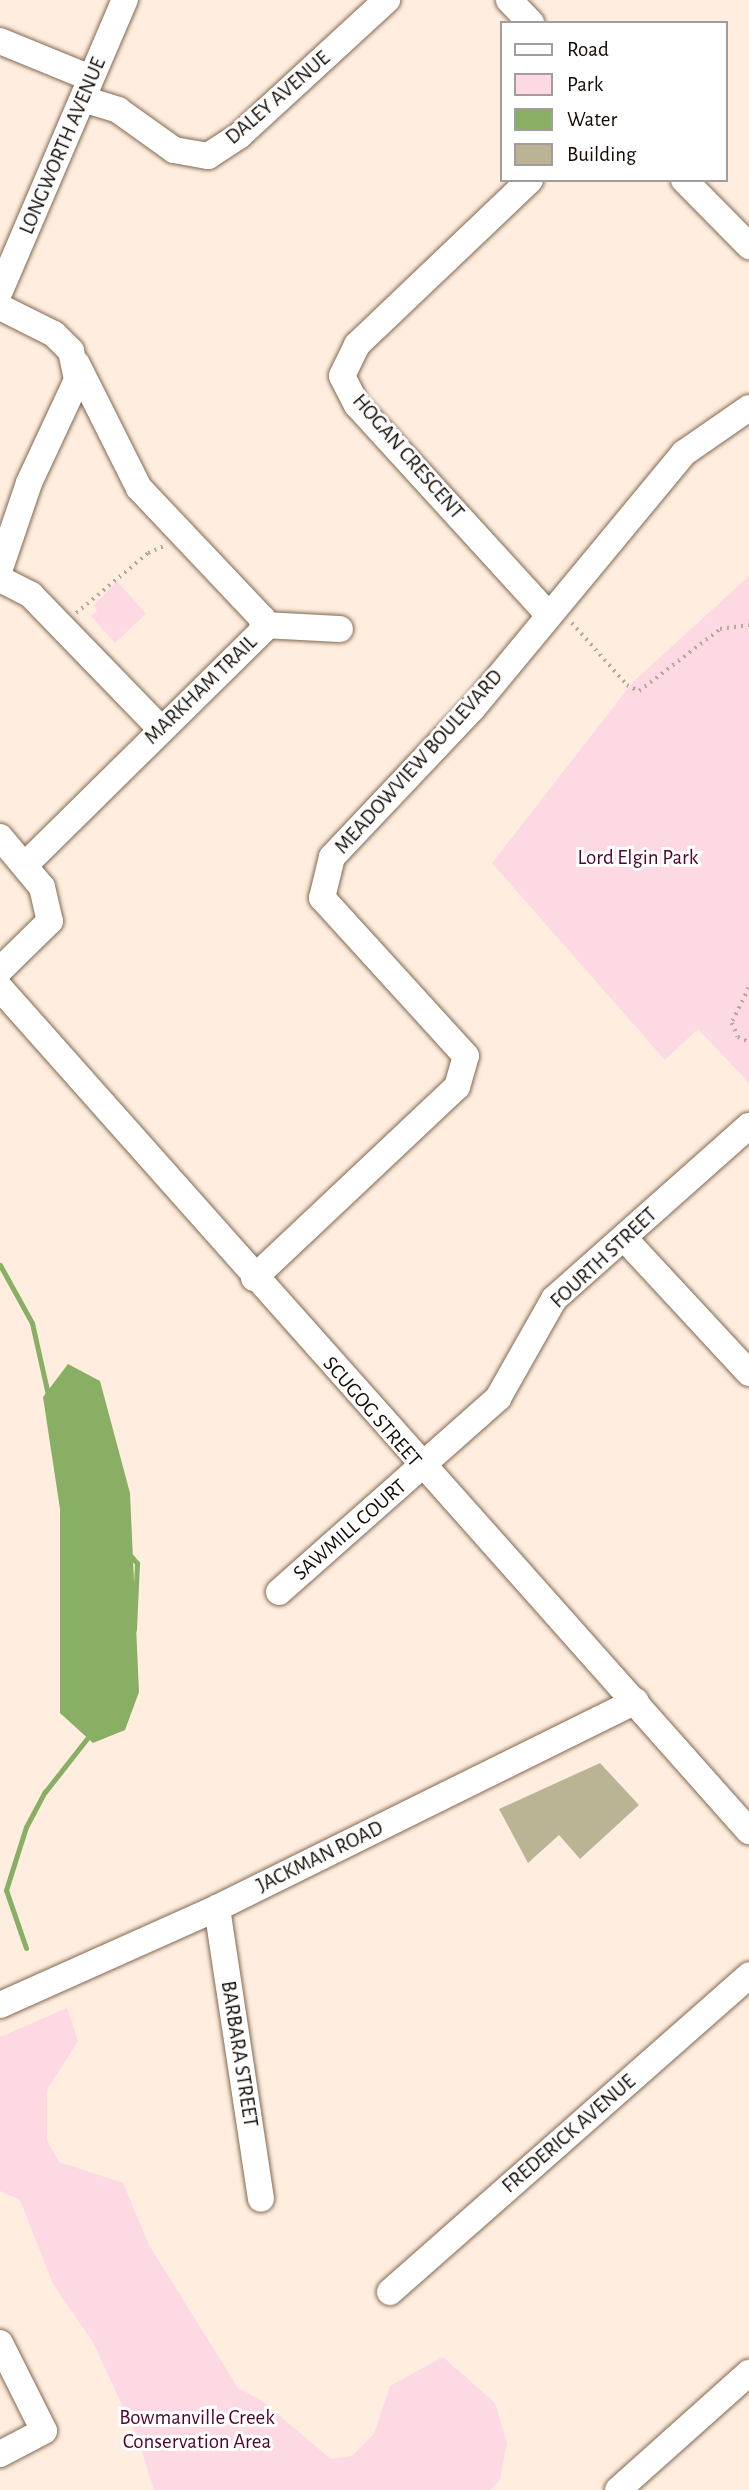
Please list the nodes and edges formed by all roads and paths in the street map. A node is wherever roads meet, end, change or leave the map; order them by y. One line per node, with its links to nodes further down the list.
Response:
1 (125, 0): 6 (street, LONGWORTH AVENUE)
2 (387, 0): 6 (street, DALEY AVENUE)
3 (509, 0): 4 (street)
4 (529, 21)
5 (0, 41): 6 (street)
6 (87, 89): 10 (street, LONGWORTH AVENUE)
7 (528, 182): 17 (street, HOGAN CRESCENT)
8 (686, 182): 9 (street)
9 (749, 246)
10 (0, 291)
11 (0, 307): 12 (street, MARKHAM TRAIL)
12 (77, 364): 14 (street, MARKHAM TRAIL); 15 (street)
13 (749, 408): 17 (street, MEADOWVIEW BOULEVARD)
14 (186, 537): 18 (path); 19 (street, MARKHAM TRAIL)
15 (0, 568)
16 (0, 579): 18 (street)
17 (560, 618): 20 (path); 31 (street, MEADOWVIEW BOULEVARD)
18 (61, 625): 22 (street)
19 (263, 625): 21 (street); 22 (street, MARKHAM TRAIL)
20 (749, 625)
21 (340, 629)
22 (161, 729): 24 (street, MARKHAM TRAIL)
23 (0, 837): 24 (street)
24 (25, 865): 25 (street)
25 (0, 970)
26 (0, 988): 31 (street, SCUGOG STREET)
27 (749, 988): 28 (path)
28 (749, 1042)
29 (749, 1126): 30 (street, FOURTH STREET)
30 (624, 1238): 32 (street); 33 (street, FOURTH STREET)
31 (254, 1278): 33 (street, SCUGOG STREET)
32 (749, 1373)
33 (421, 1467): 34 (street, SAWMILL COURT); 35 (street, SCUGOG STREET)
34 (279, 1592)
35 (636, 1702): 36 (street, SCUGOG STREET); 37 (street, JACKMAN ROAD)
36 (749, 1831)
37 (217, 1908): 39 (street, JACKMAN ROAD); 40 (street, BARBARA STREET)
38 (749, 1975): 41 (street, FREDERICK AVENUE)
39 (0, 2005)
40 (261, 2199)
41 (390, 2292)
42 (0, 2343): 44 (street)
43 (749, 2373): 45 (street)
44 (0, 2454)
45 (618, 2490)

